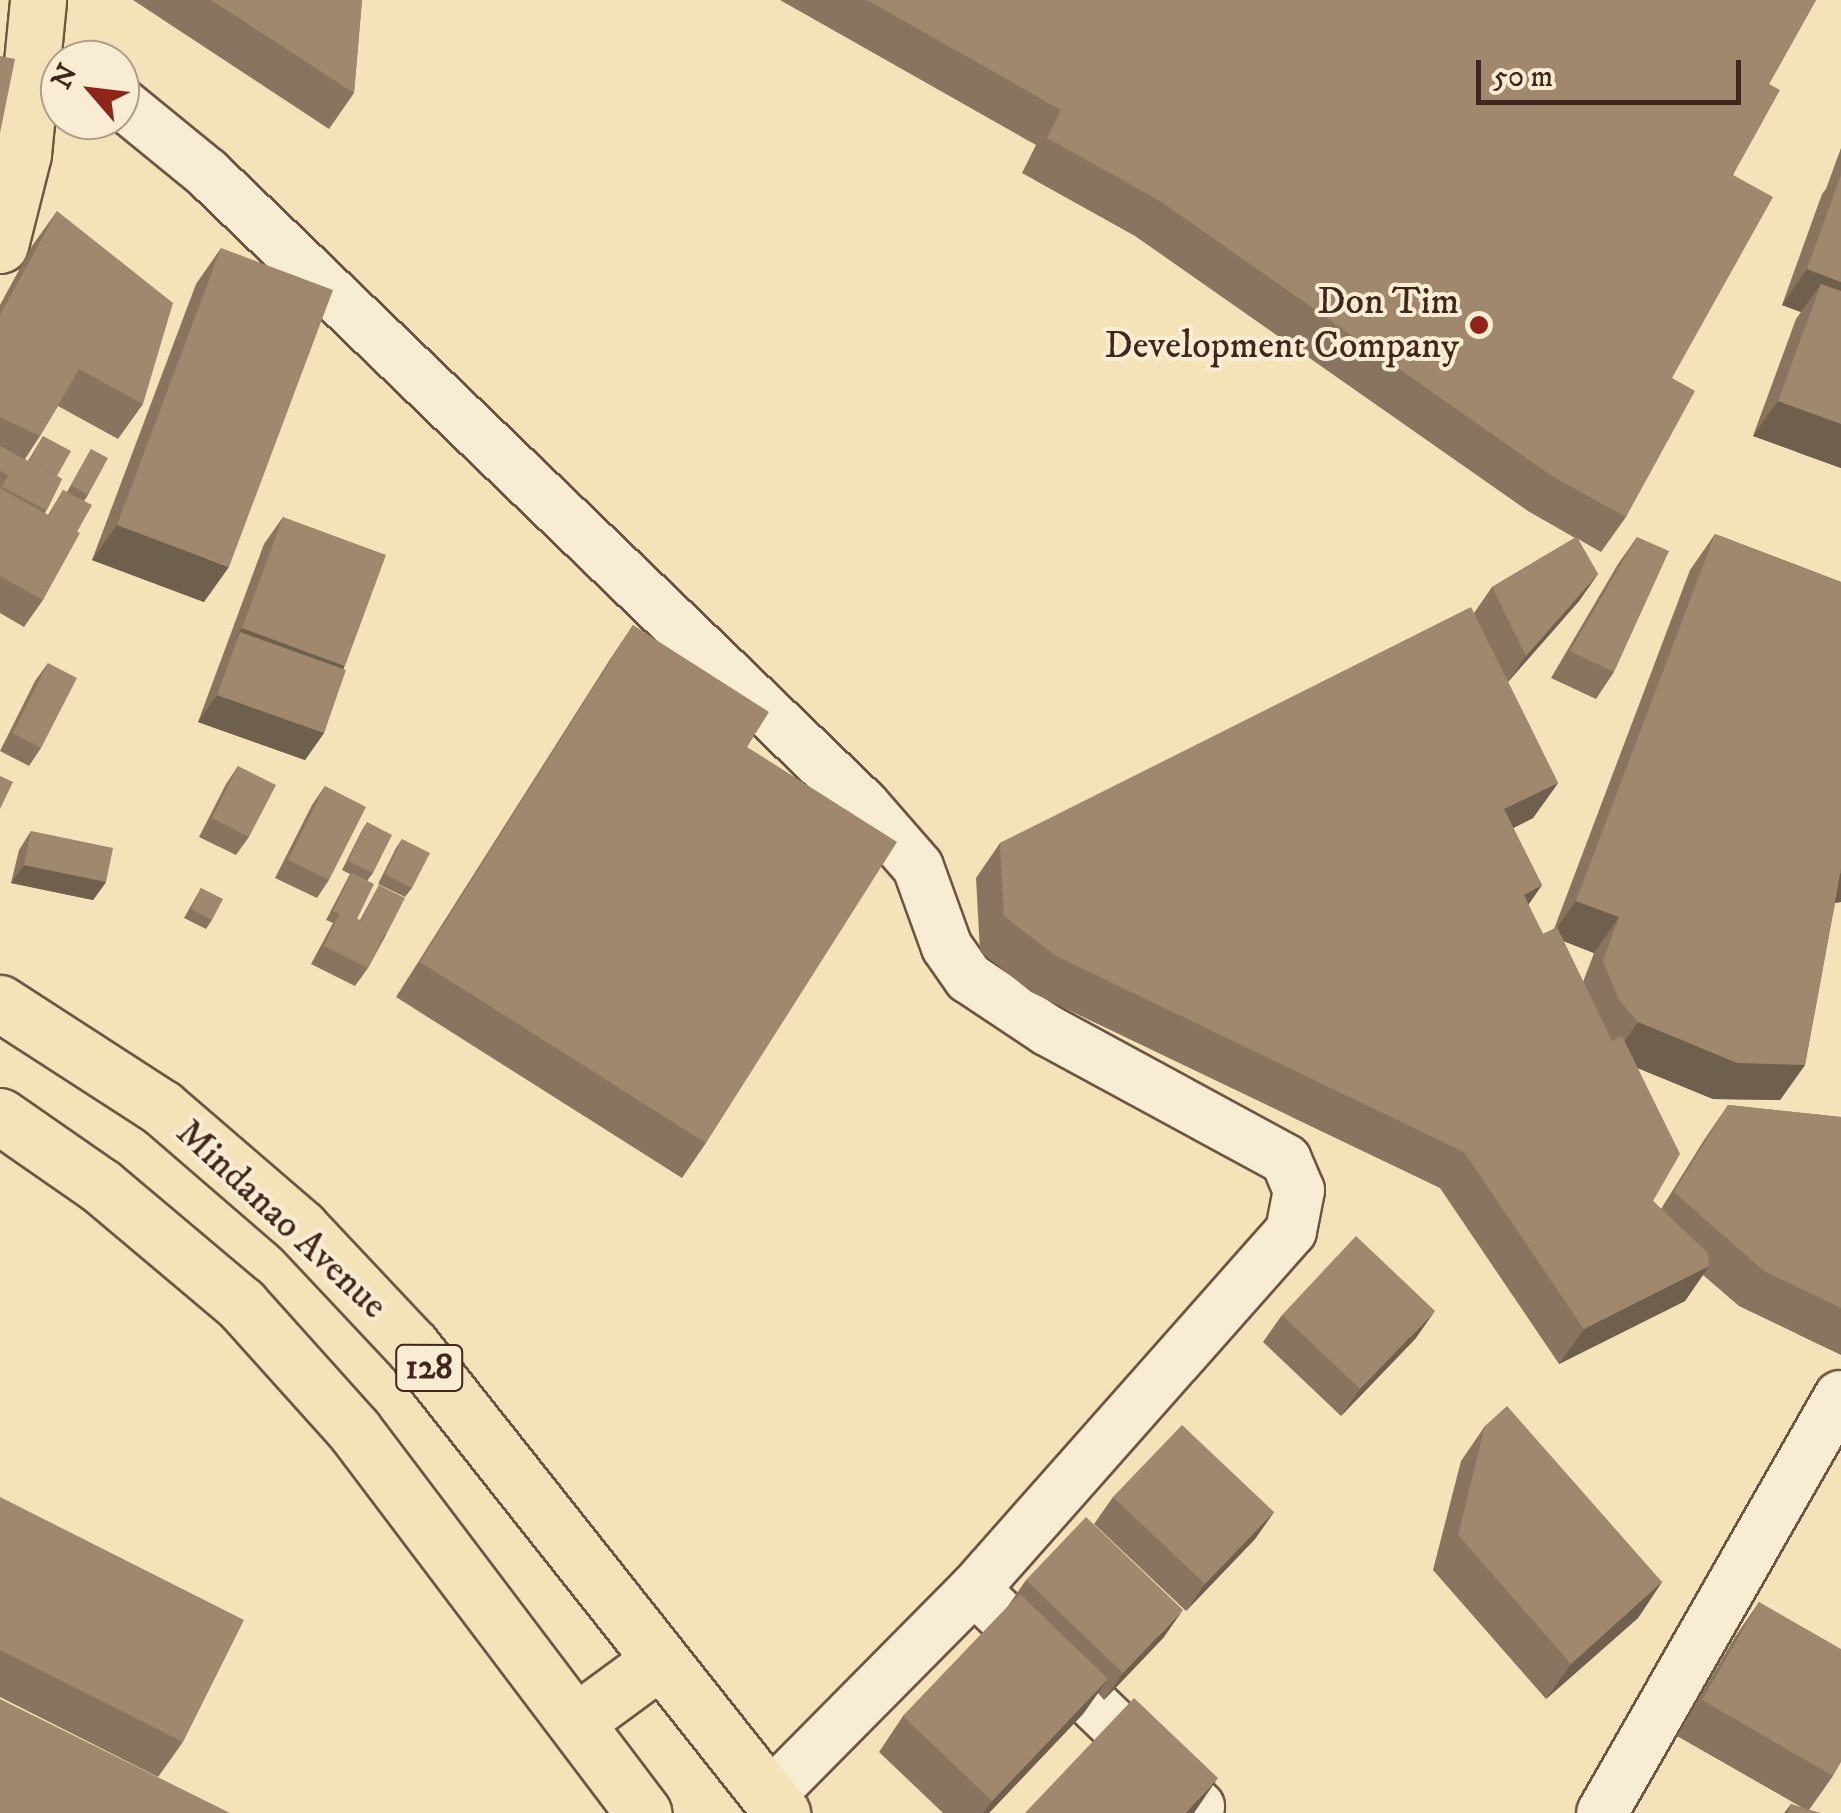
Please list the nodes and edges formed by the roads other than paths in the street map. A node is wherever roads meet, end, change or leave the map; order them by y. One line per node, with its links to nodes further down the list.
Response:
1 (38, 0): 2 (main road)
2 (43, 40)
3 (40, 100): 5 (main road)
4 (140, 118): 9 (lane)
5 (0, 245)
6 (0, 1002): 10 (main road, Mindanao Avenue / 128)
7 (0, 1116): 11 (main road, 128)
8 (1840, 1396): 15 (lane)
9 (974, 1589): 12 (lane); 13 (lane)
10 (660, 1661): 11 (main road); 12 (main road, Mindanao Avenue / 128)
11 (576, 1722): 14 (main road, 128)
12 (775, 1805)
13 (1199, 1806)
14 (644, 1813)
15 (1602, 1813)

